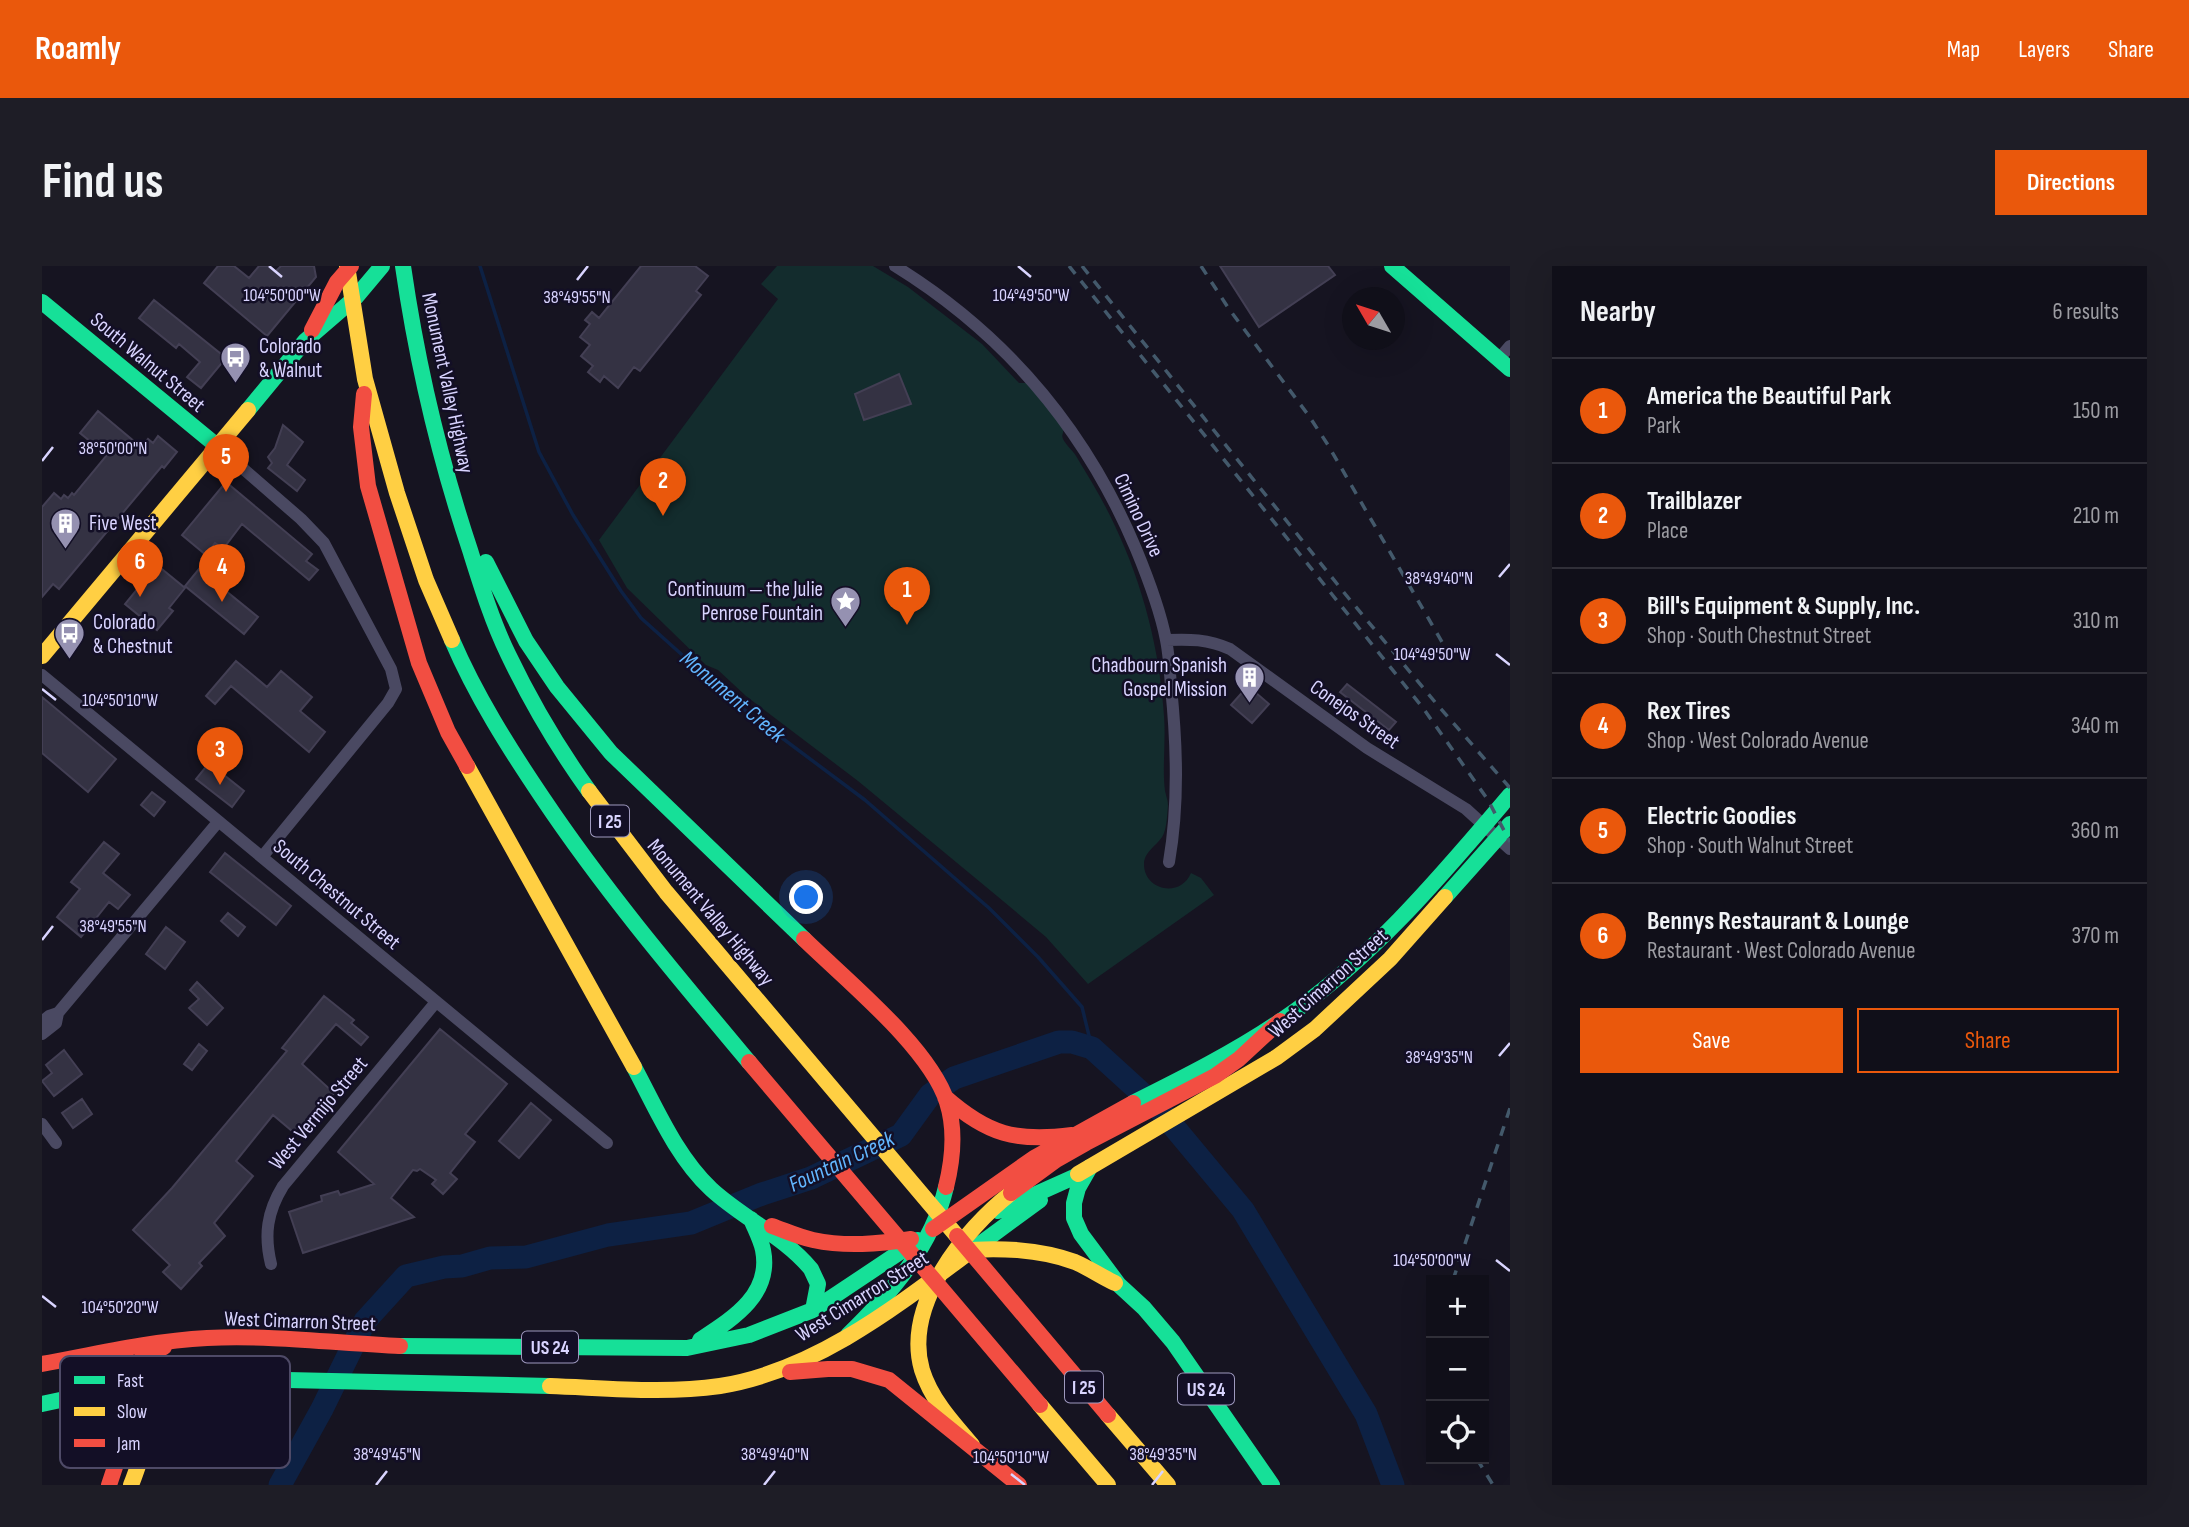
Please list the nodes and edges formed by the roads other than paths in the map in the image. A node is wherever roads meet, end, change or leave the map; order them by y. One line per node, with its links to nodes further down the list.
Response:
1 (349, 266): 7 (main road); 10 (main road, I 25)
2 (382, 266): 7 (main road)
3 (403, 266): 12 (main road, Monument Valley Highway / I 25)
4 (895, 266): 13 (street, Cimino Drive)
5 (1392, 266): 9 (main road)
6 (42, 302): 11 (main road, South Walnut Street)
7 (305, 341): 11 (main road)
8 (1510, 346): 9 (street)
9 (1504, 364)
10 (365, 379): 34 (main road); 62 (main road, I 25)
11 (217, 446): 14 (main road); 20 (street, South Walnut Street)
12 (451, 493): 26 (main road); 63 (main road, Monument Valley Highway / I 25)
13 (1166, 640): 19 (street, Conejos Street); 21 (street, Cimino Drive)
14 (42, 656)
15 (42, 675): 17 (street, South Chestnut Street)
16 (1510, 795): 28 (main road, West Cimarron Street)
17 (218, 821): 20 (street, South Chestnut Street); 23 (street)
18 (1510, 824): 31 (main road, West Cimarron Street)
19 (1510, 849)
20 (262, 857): 22 (street, South Chestnut Street)
21 (1169, 862)
22 (436, 1002): 30 (street, South Chestnut Street); 40 (street, West Vermijo Street)
23 (58, 1013): 24 (street); 25 (street)
24 (42, 1022)
25 (42, 1034)
26 (946, 1097): 28 (main road); 36 (main road)
27 (42, 1124): 29 (street)
28 (1075, 1141): 33 (main road); 36 (main road, West Cimarron Street)
29 (56, 1143)
30 (607, 1143)
31 (1090, 1167): 32 (main road, West Cimarron Street); 43 (main road)
32 (1074, 1177): 33 (main road); 37 (main road, West Cimarron Street)
33 (983, 1217): 36 (main road); 38 (main road)
34 (751, 1219): 35 (main road); 35 (main road)
35 (769, 1232): 36 (main road); 44 (main road); 47 (main road)
36 (928, 1234): 39 (main road); 42 (main road, West Cimarron Street)
37 (972, 1250): 38 (main road, US 24); 41 (main road, West Cimarron Street); 43 (main road, US 24)
38 (952, 1253): 39 (main road, US 24); 41 (main road)
39 (915, 1260): 42 (main road, US 24); 45 (main road)
40 (271, 1264)
41 (940, 1273): 45 (main road, West Cimarron Street); 56 (main road)
42 (859, 1281): 44 (main road, West Cimarron Street / US 24)
43 (1119, 1285): 64 (main road, US 24)
44 (813, 1310): 47 (main road, West Cimarron Street / US 24)
45 (848, 1335): 52 (main road, West Cimarron Street)
46 (180, 1340): 47 (main road, West Cimarron Street / US 24); 48 (main road, West Cimarron Street / US 24); 49 (main road)
47 (687, 1348)
48 (78, 1356)
49 (146, 1356)
50 (60, 1360): 51 (main road, West Cimarron Street / US 24)
51 (42, 1364)
52 (759, 1376): 53 (main road, West Cimarron Street / US 24); 56 (main road, US 24)
53 (290, 1378)
54 (60, 1400): 55 (main road, West Cimarron Street / US 24)
55 (42, 1404)
56 (972, 1445): 61 (main road, US 24)
57 (115, 1468): 59 (main road)
58 (137, 1468): 60 (main road)
59 (108, 1485)
60 (131, 1485)
61 (1019, 1485)
62 (1108, 1485)
63 (1168, 1485)
64 (1272, 1485)

